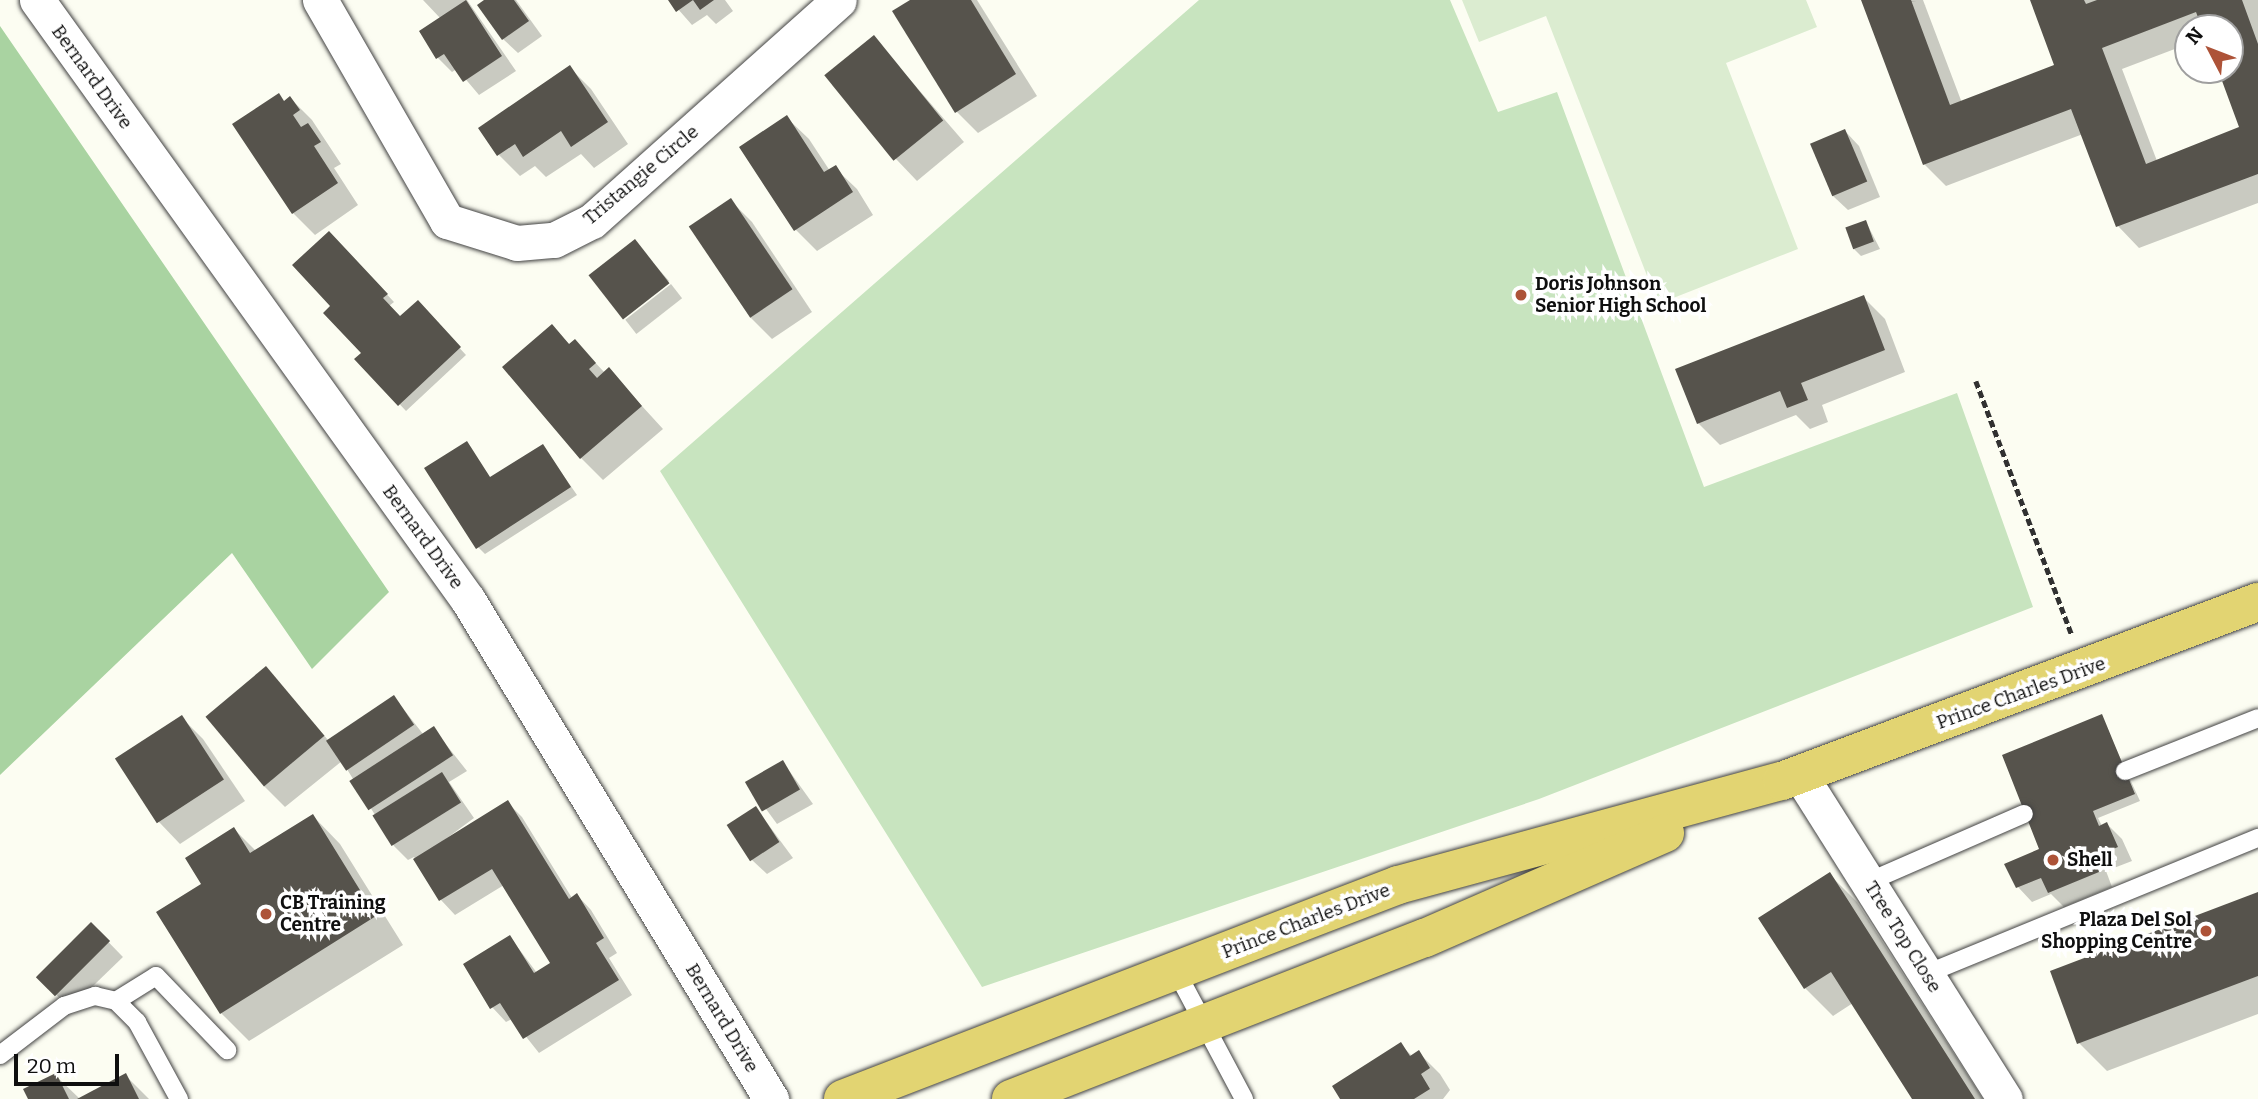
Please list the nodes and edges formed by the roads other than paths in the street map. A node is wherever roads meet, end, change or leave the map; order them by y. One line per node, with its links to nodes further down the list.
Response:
1 (37, 0): 18 (street, Bernard Drive)
2 (320, 0): 3 (street, Tristangie Circle)
3 (839, 0)
4 (2258, 602): 7 (highway, Prince Charles Drive)
5 (2258, 718): 6 (lane)
6 (2125, 771)
7 (1791, 778): 10 (street, Tree Top Close); 11 (highway, Prince Charles Drive); 14 (highway, Prince Charles Drive)
8 (2024, 814): 10 (lane)
9 (2258, 838): 12 (lane)
10 (1868, 882): 12 (street, Tree Top Close)
11 (1176, 971): 14 (lane); 19 (highway, Prince Charles Drive)
12 (1926, 974): 22 (street, Tree Top Close)
13 (116, 1001): 15 (lane); 16 (lane); 17 (lane)
14 (1204, 1024): 20 (highway, Prince Charles Drive); 21 (lane)
15 (227, 1049)
16 (0, 1055)
17 (179, 1099)
18 (771, 1099)
19 (843, 1099)
20 (1011, 1099)
21 (1244, 1099)
22 (2005, 1099)

